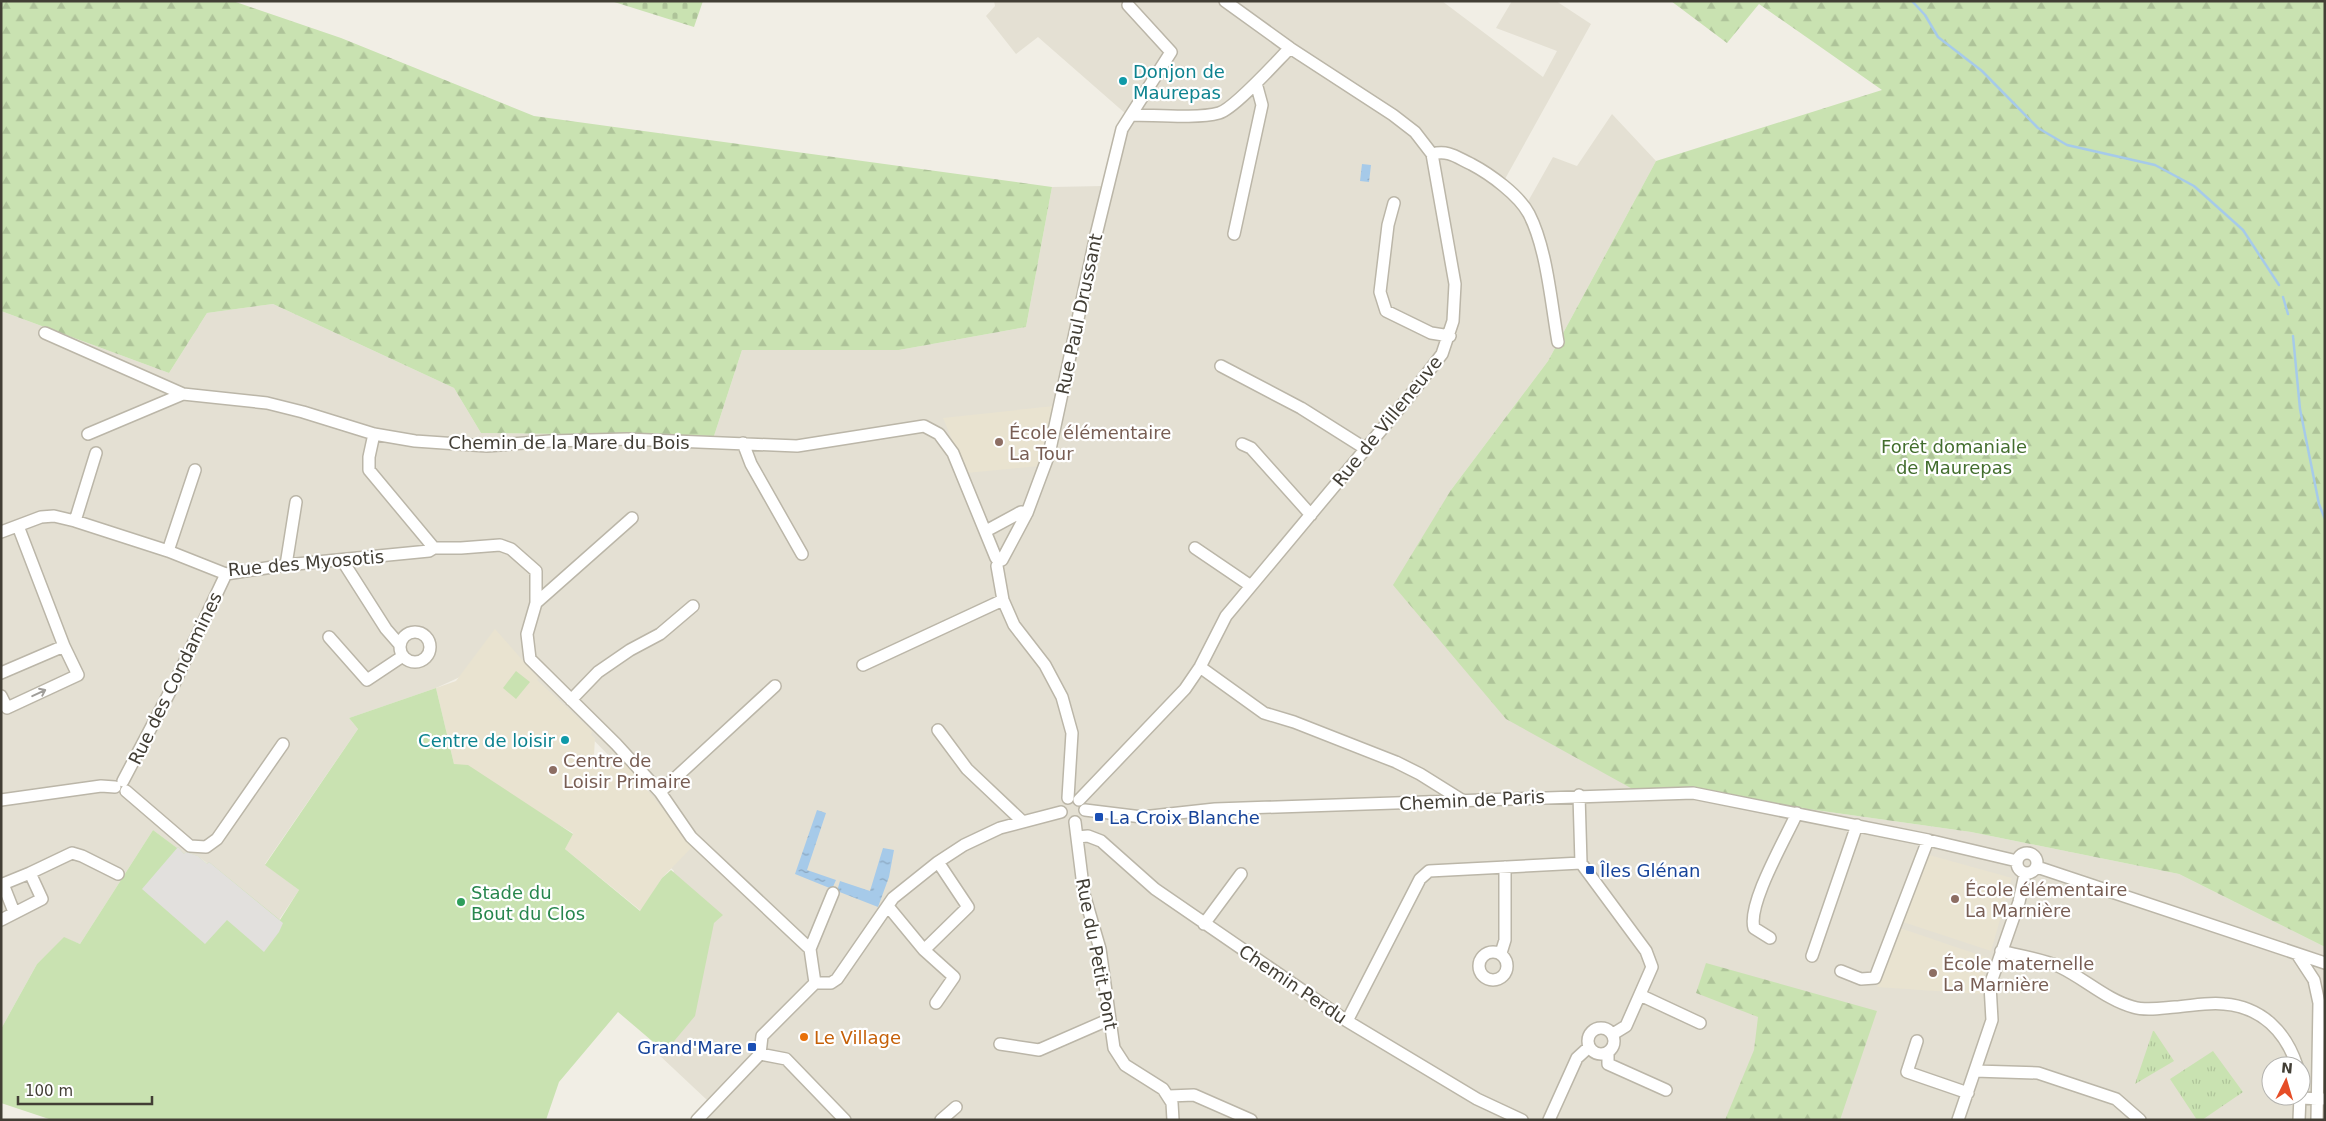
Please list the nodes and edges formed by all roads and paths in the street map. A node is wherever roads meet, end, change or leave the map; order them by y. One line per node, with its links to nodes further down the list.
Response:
1 (1225, 1): 3 (street, Rue de Villeneuve)
2 (1128, 5): 5 (street, Rue Paul Drussant)
3 (1290, 48): 4 (street); 6 (street, Rue de Villeneuve)
4 (1256, 83): 5 (street); 8 (street)
5 (1131, 116): 22 (street, Rue Paul Drussant)
6 (1432, 154): 10 (street, Rue de Villeneuve); 11 (street)
7 (1394, 203): 10 (street)
8 (1234, 234)
9 (45, 333): 13 (street, Chemin de la Mare du Bois)
10 (1450, 336): 18 (street, Rue de Villeneuve)
11 (1558, 342)
12 (1221, 366): 18 (street)
13 (184, 394): 14 (street); 15 (street, Chemin de la Mare du Bois)
14 (88, 434)
15 (374, 434): 16 (street, Chemin de la Mare du Bois); 29 (street)
16 (743, 443): 27 (street, Chemin de la Mare du Bois); 32 (street)
17 (1242, 444): 23 (street)
18 (1366, 449): 23 (street, Rue de Villeneuve)
19 (96, 453): 25 (street)
20 (195, 470): 31 (street)
21 (296, 502): 35 (street)
22 (1027, 513): 27 (street); 34 (street, Rue Paul Drussant)
23 (1311, 515): 37 (street, Rue de Villeneuve)
24 (632, 518): 39 (street)
25 (75, 521): 26 (street, Rue des Myosotis); 31 (street, Rue des Myosotis)
26 (18, 526): 28 (street, Rue des Myosotis); 42 (street)
27 (986, 531): 34 (street, Chemin de la Mare du Bois)
28 (1, 532)
29 (434, 548): 33 (street, Rue des Myosotis); 39 (street, Rue des Myosotis)
30 (1195, 548): 37 (street)
31 (168, 552): 36 (street, Rue des Myosotis)
32 (802, 554)
33 (342, 560): 35 (street, Rue des Myosotis); 41 (street)
34 (998, 561): 38 (street)
35 (286, 565): 36 (street, Rue des Myosotis)
36 (226, 574): 51 (street, Rue des Condamines)
37 (1251, 586): 44 (street, Rue de Villeneuve)
38 (1003, 600): 43 (street); 56 (street)
39 (536, 602): 48 (street)
40 (693, 606): 48 (street)
41 (329, 638)
42 (64, 646): 45 (street); 47 (street, one-way to 42)
43 (863, 664)
44 (1200, 667): 54 (street); 56 (street, Rue de Villeneuve)
45 (1, 673)
46 (775, 686): 52 (street)
47 (1, 696)
48 (571, 700): 52 (street)
49 (938, 730): 59 (street)
50 (283, 744): 51 (street)
51 (121, 786): 55 (street)
52 (660, 792): 79 (street)
53 (1579, 795): 54 (street, Chemin de Paris); 58 (street, Chemin de Paris); 66 (street)
54 (1460, 799): 56 (street, Chemin de Paris)
55 (1, 800)
56 (1077, 802): 57 (street); 60 (street)
57 (1060, 812): 59 (street); 60 (street)
58 (1797, 813): 61 (street, Chemin de Paris); 78 (street)
59 (1022, 821): 65 (street)
60 (1075, 822): 62 (street, Rue du Petit Pont)
61 (1857, 825): 63 (street, Chemin de Paris); 83 (street)
62 (1077, 837): 77 (street, Chemin Perdu); 90 (street, Rue du Petit Pont)
63 (1928, 840): 64 (street, Chemin de Paris); 85 (street)
64 (2016, 861): 68 (street); 72 (street)
65 (938, 862): 74 (street); 80 (street)
66 (1581, 863): 67 (street); 87 (street)
67 (1505, 867): 82 (street); 91 (street)
68 (2037, 867): 72 (street); 84 (street)
69 (30, 873): 70 (street); 75 (street); 75 (street)
70 (118, 874)
71 (1241, 874): 77 (street)
72 (2025, 874): 81 (street)
73 (833, 893): 79 (street)
74 (887, 907): 80 (street); 86 (street)
75 (14, 912): 76 (street)
76 (1, 920)
77 (1204, 924): 91 (street, Chemin Perdu)
78 (1770, 938)
79 (810, 949): 86 (street)
80 (924, 950): 89 (street)
81 (2002, 951): 99 (street); 100 (street)
82 (1501, 953)
83 (1812, 956)
84 (2315, 963): 88 (street)
85 (1842, 971)
86 (814, 983): 98 (street)
87 (1640, 996): 92 (street); 93 (street)
88 (2322, 998): 104 (street)
89 (936, 1003)
90 (1110, 1019): 95 (street); 103 (street, Rue du Petit Pont)
91 (1347, 1021): 112 (street, Chemin Perdu)
92 (1700, 1023)
93 (1613, 1034): 96 (street); 97 (street)
94 (1917, 1041): 102 (street)
95 (1000, 1044)
96 (1589, 1047): 97 (street); 113 (street)
97 (1608, 1053): 101 (street)
98 (760, 1054): 107 (street); 108 (street)
99 (2293, 1056)
100 (1975, 1071): 102 (street); 115 (street)
101 (1666, 1090)
102 (1968, 1094): 114 (street)
103 (1169, 1096): 110 (street); 111 (street)
104 (2321, 1099): 117 (street)
105 (2300, 1106): 116 (street)
106 (956, 1107): 109 (street)
107 (696, 1120)
108 (845, 1120)
109 (941, 1120)
110 (1173, 1120)
111 (1251, 1120)
112 (1522, 1120)
113 (1549, 1120)
114 (1958, 1120)
115 (2140, 1120)
116 (2299, 1120)
117 (2317, 1120)

